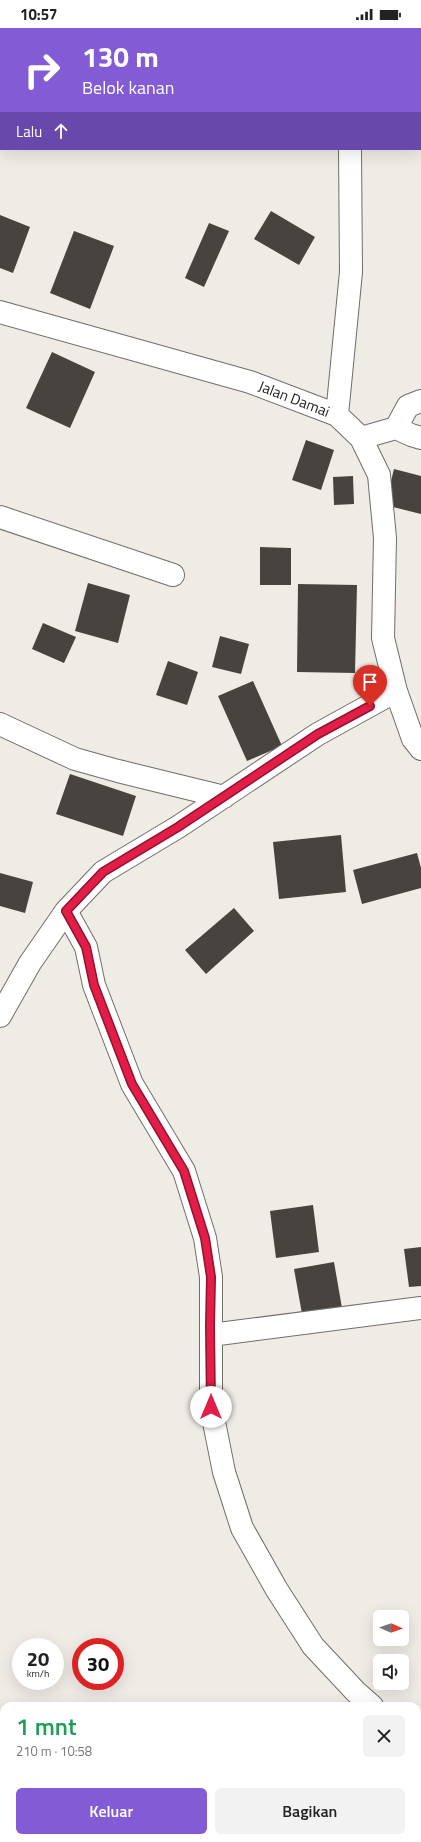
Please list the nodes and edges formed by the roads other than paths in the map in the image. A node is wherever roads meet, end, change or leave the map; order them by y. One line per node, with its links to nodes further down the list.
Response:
1 (350, 150): 4 (street)
2 (0, 312): 4 (street, Jalan Damai)
3 (421, 401): 5 (street)
4 (337, 415): 6 (street, Jalan Damai)
5 (396, 428): 6 (street); 7 (street)
6 (361, 438): 10 (street, Jalan Damai)
7 (421, 438)
8 (0, 517): 9 (street)
9 (173, 575)
10 (396, 691): 12 (street, Jalan Damai); 13 (street)
11 (0, 724): 13 (street)
12 (421, 749)
13 (224, 796): 14 (street)
14 (66, 911): 15 (street); 17 (street)
15 (0, 1016)
16 (421, 1308): 17 (street)
17 (211, 1335): 18 (street)
18 (367, 1702)

